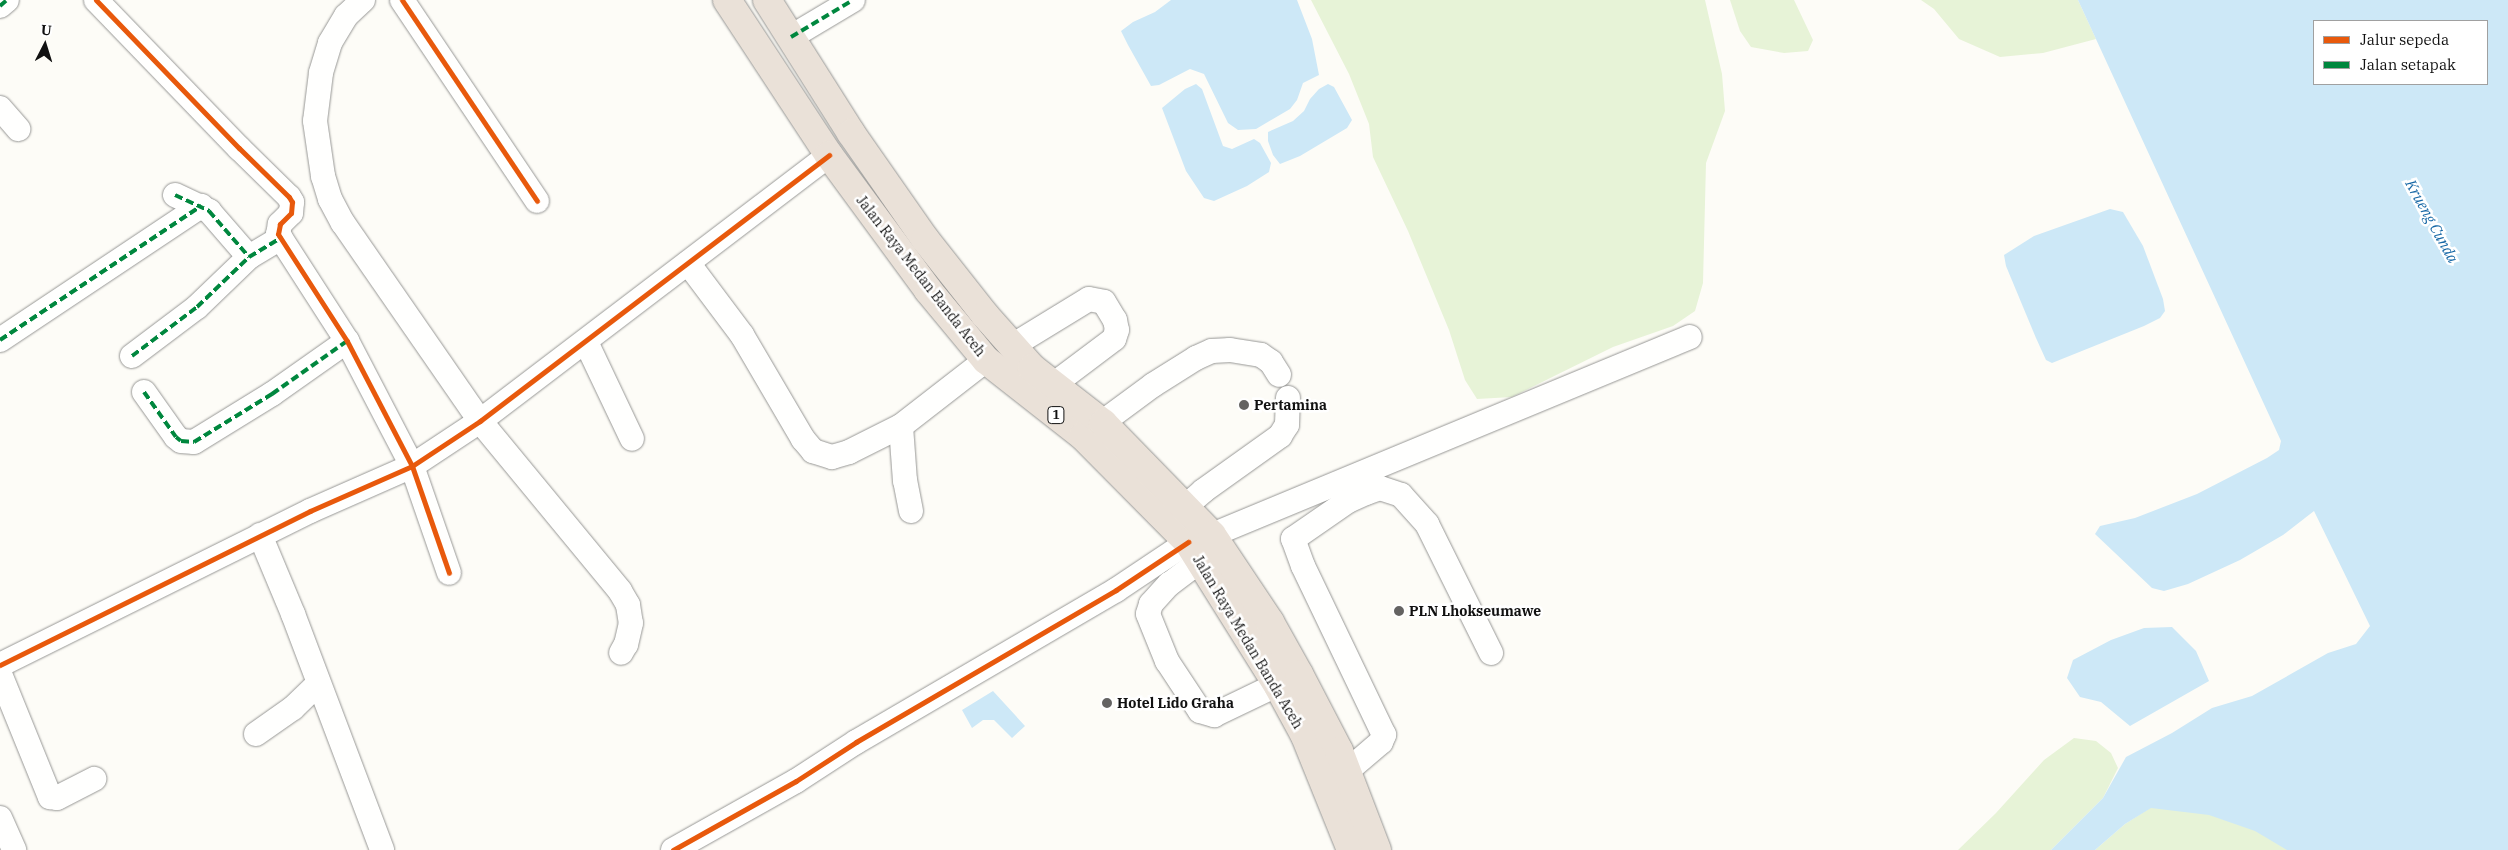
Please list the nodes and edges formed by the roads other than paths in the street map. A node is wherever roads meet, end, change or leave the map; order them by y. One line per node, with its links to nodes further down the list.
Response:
1 (8, 0): 8 (street)
2 (96, 0): 16 (street)
3 (363, 0): 30 (street)
4 (402, 0): 14 (street)
5 (727, 0): 12 (highway, Jalan Raya Medan Banda Aceh / 1)
6 (767, 0): 9 (highway, Jalan Raya Medan Banda Aceh / 1)
7 (854, 0): 9 (street)
8 (0, 6)
9 (791, 37): 23 (highway, Jalan Raya Medan Banda Aceh / 1)
10 (0, 108): 11 (street)
11 (18, 129)
12 (829, 155): 18 (street); 25 (highway, Jalan Raya Medan Banda Aceh / 1)
13 (175, 195): 15 (street)
14 (537, 201)
15 (201, 206): 17 (street); 20 (street)
16 (281, 238): 17 (street); 21 (street)
17 (249, 257): 24 (street)
18 (688, 263): 22 (street); 31 (street)
19 (1690, 337): 38 (street)
20 (0, 340)
21 (347, 341): 28 (street); 34 (street)
22 (586, 342): 30 (street); 33 (street)
23 (1012, 346): 27 (highway, Jalan Raya Medan Banda Aceh / 1); 27 (street)
24 (132, 356)
25 (986, 360): 31 (street); 32 (highway, Jalan Raya Medan Banda Aceh / 1)
26 (1280, 374): 32 (street)
27 (1054, 384): 32 (highway, Jalan Raya Medan Banda Aceh / 1)
28 (144, 392)
29 (1288, 398): 35 (street)
30 (480, 421): 34 (street); 40 (street)
31 (901, 426): 36 (street)
32 (1093, 429): 35 (highway, Jalan Raya Medan Banda Aceh / 1); 38 (highway, Jalan Raya Medan Banda Aceh / 1)
33 (632, 439)
34 (412, 466): 37 (street); 39 (street)
35 (1186, 506): 38 (highway, Jalan Raya Medan Banda Aceh / 1)
36 (910, 511)
37 (260, 535): 42 (street); 45 (street)
38 (1200, 546): 44 (highway, Jalan Raya Medan Banda Aceh / 1); 44 (street); 52 (street)
39 (449, 573)
40 (621, 653)
41 (1491, 653): 47 (street)
42 (0, 665)
43 (0, 674): 48 (street)
44 (1288, 680): 47 (highway, Jalan Raya Medan Banda Aceh / 1); 53 (highway, Jalan Raya Medan Banda Aceh / 1)
45 (318, 684): 46 (street); 51 (street)
46 (256, 734)
47 (1346, 772): 54 (highway, Jalan Raya Medan Banda Aceh / 1)
48 (94, 779)
49 (0, 818): 50 (street)
50 (14, 850)
51 (382, 850)
52 (673, 850)
53 (1351, 850)
54 (1377, 850)

